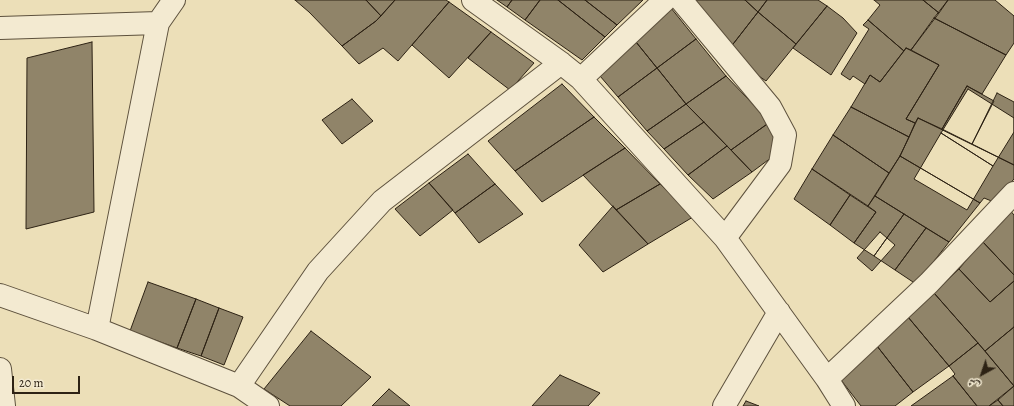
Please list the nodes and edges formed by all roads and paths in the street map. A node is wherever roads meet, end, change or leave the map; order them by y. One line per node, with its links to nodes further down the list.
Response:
1 (174, 0): 5 (street)
2 (474, 0): 7 (street)
3 (665, 0): 8 (street)
4 (681, 0): 10 (street)
5 (158, 23): 6 (street); 13 (street)
6 (0, 28)
7 (561, 63): 8 (street); 16 (street)
8 (581, 79): 10 (street)
9 (1014, 193): 15 (street)
10 (725, 238): 12 (street)
11 (0, 295): 13 (street)
12 (779, 312): 15 (street); 19 (street)
13 (97, 330): 16 (street)
14 (0, 369): 17 (street)
15 (827, 379): 20 (street)
16 (239, 386): 18 (street)
17 (4, 406)
18 (268, 406)
19 (724, 406)
20 (844, 406)

